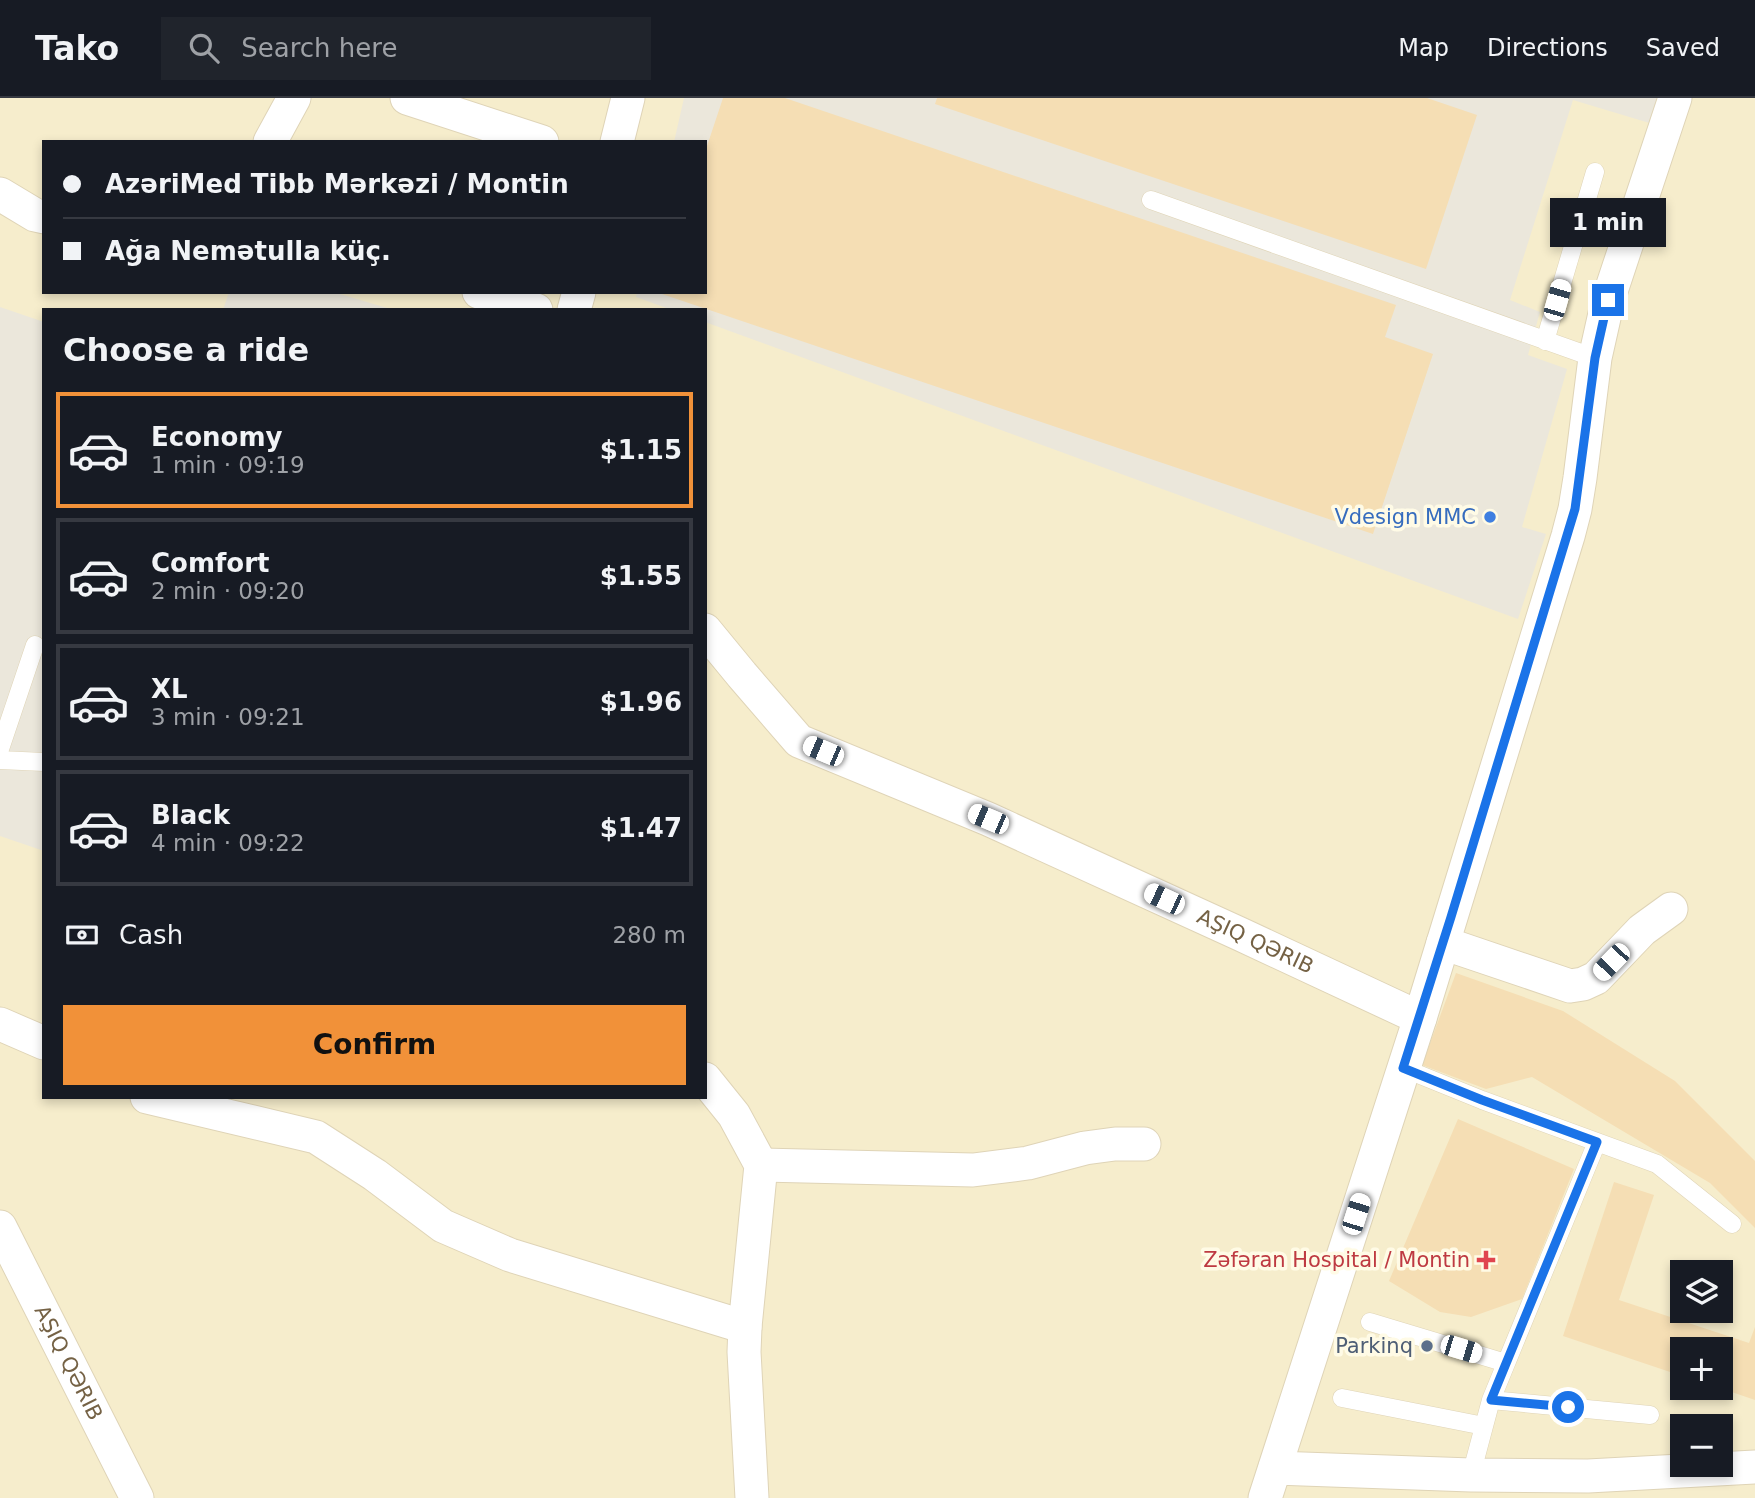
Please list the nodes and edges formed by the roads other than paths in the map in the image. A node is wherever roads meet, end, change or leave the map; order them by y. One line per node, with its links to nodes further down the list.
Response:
1 (294, 98): 5 (street)
2 (407, 98): 6 (street)
3 (628, 98): 7 (street)
4 (1675, 98): 15 (street)
5 (271, 140)
6 (536, 140)
7 (618, 140)
8 (1595, 172): 14 (lane)
9 (0, 194): 11 (street)
10 (1151, 200): 14 (lane)
11 (42, 217)
12 (485, 294): 13 (street)
13 (530, 308)
14 (1545, 341): 15 (lane)
15 (1595, 358): 22 (street)
16 (707, 632): 23 (street)
17 (35, 645): 18 (lane)
18 (0, 749)
19 (0, 761): 20 (lane)
20 (42, 762)
21 (1671, 909): 22 (street)
22 (1443, 943): 23 (street)
23 (1420, 1018): 26 (street)
24 (0, 1024): 25 (street)
25 (42, 1042)
26 (1403, 1068): 29 (lane); 43 (street)
27 (707, 1081): 31 (street)
28 (155, 1099): 35 (street)
29 (1597, 1142): 32 (lane); 36 (lane)
30 (1144, 1144): 31 (street)
31 (761, 1165): 35 (street)
32 (1732, 1224)
33 (0, 1227): 45 (street)
34 (1370, 1322): 36 (lane)
35 (745, 1327): 46 (street)
36 (1506, 1363): 38 (lane)
37 (1342, 1398): 40 (lane)
38 (1491, 1400): 39 (lane); 40 (lane)
39 (1650, 1415)
40 (1484, 1426): 42 (lane)
41 (1755, 1467): 44 (street)
42 (1471, 1475): 43 (street); 44 (street)
43 (1270, 1483)
44 (1587, 1487)
45 (138, 1498)
46 (752, 1498)

